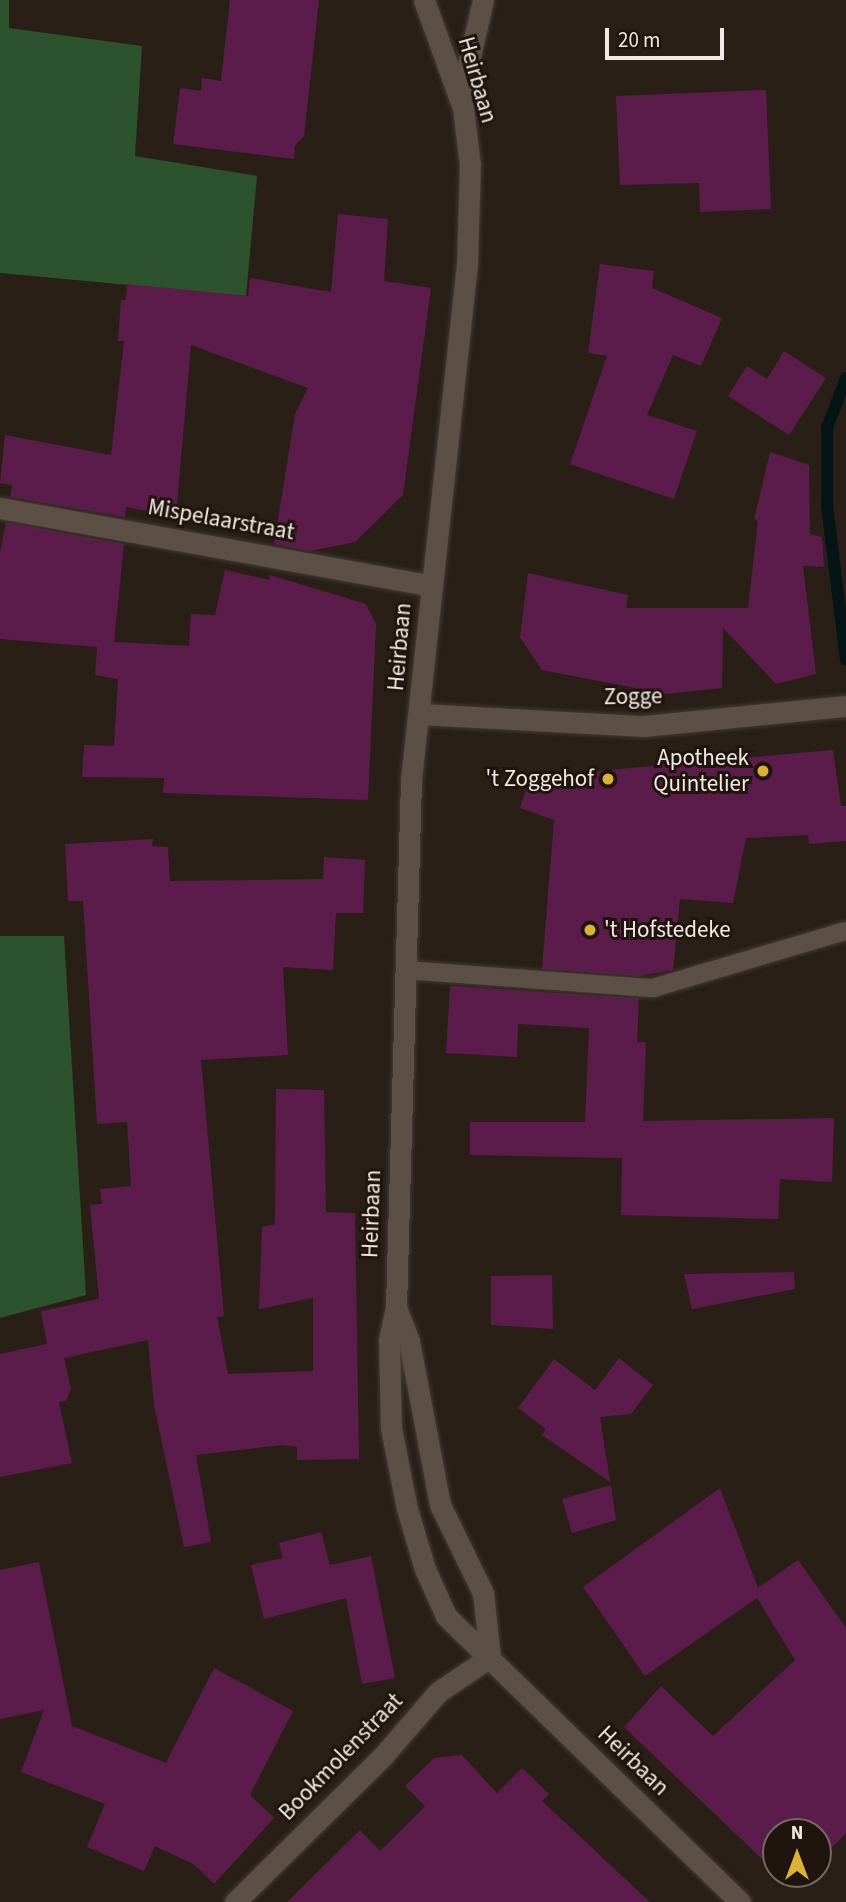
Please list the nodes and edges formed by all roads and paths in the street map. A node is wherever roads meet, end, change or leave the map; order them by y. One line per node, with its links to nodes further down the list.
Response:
1 (424, 0): 3 (main road, Heirbaan)
2 (484, 0): 3 (main road)
3 (460, 99): 5 (main road, Heirbaan)
4 (0, 508): 5 (main road, Mispelaarstraat)
5 (432, 586): 7 (main road, Heirbaan)
6 (846, 706): 7 (main road, Zogge)
7 (420, 714): 9 (main road, Heirbaan)
8 (846, 931): 9 (lane)
9 (405, 970): 10 (main road, Heirbaan)
10 (396, 1307): 11 (main road, Heirbaan); 11 (main road, Heirbaan)
11 (490, 1657): 12 (main road, Bookmolenstraat); 13 (main road, Heirbaan)
12 (235, 1902)
13 (740, 1902)

